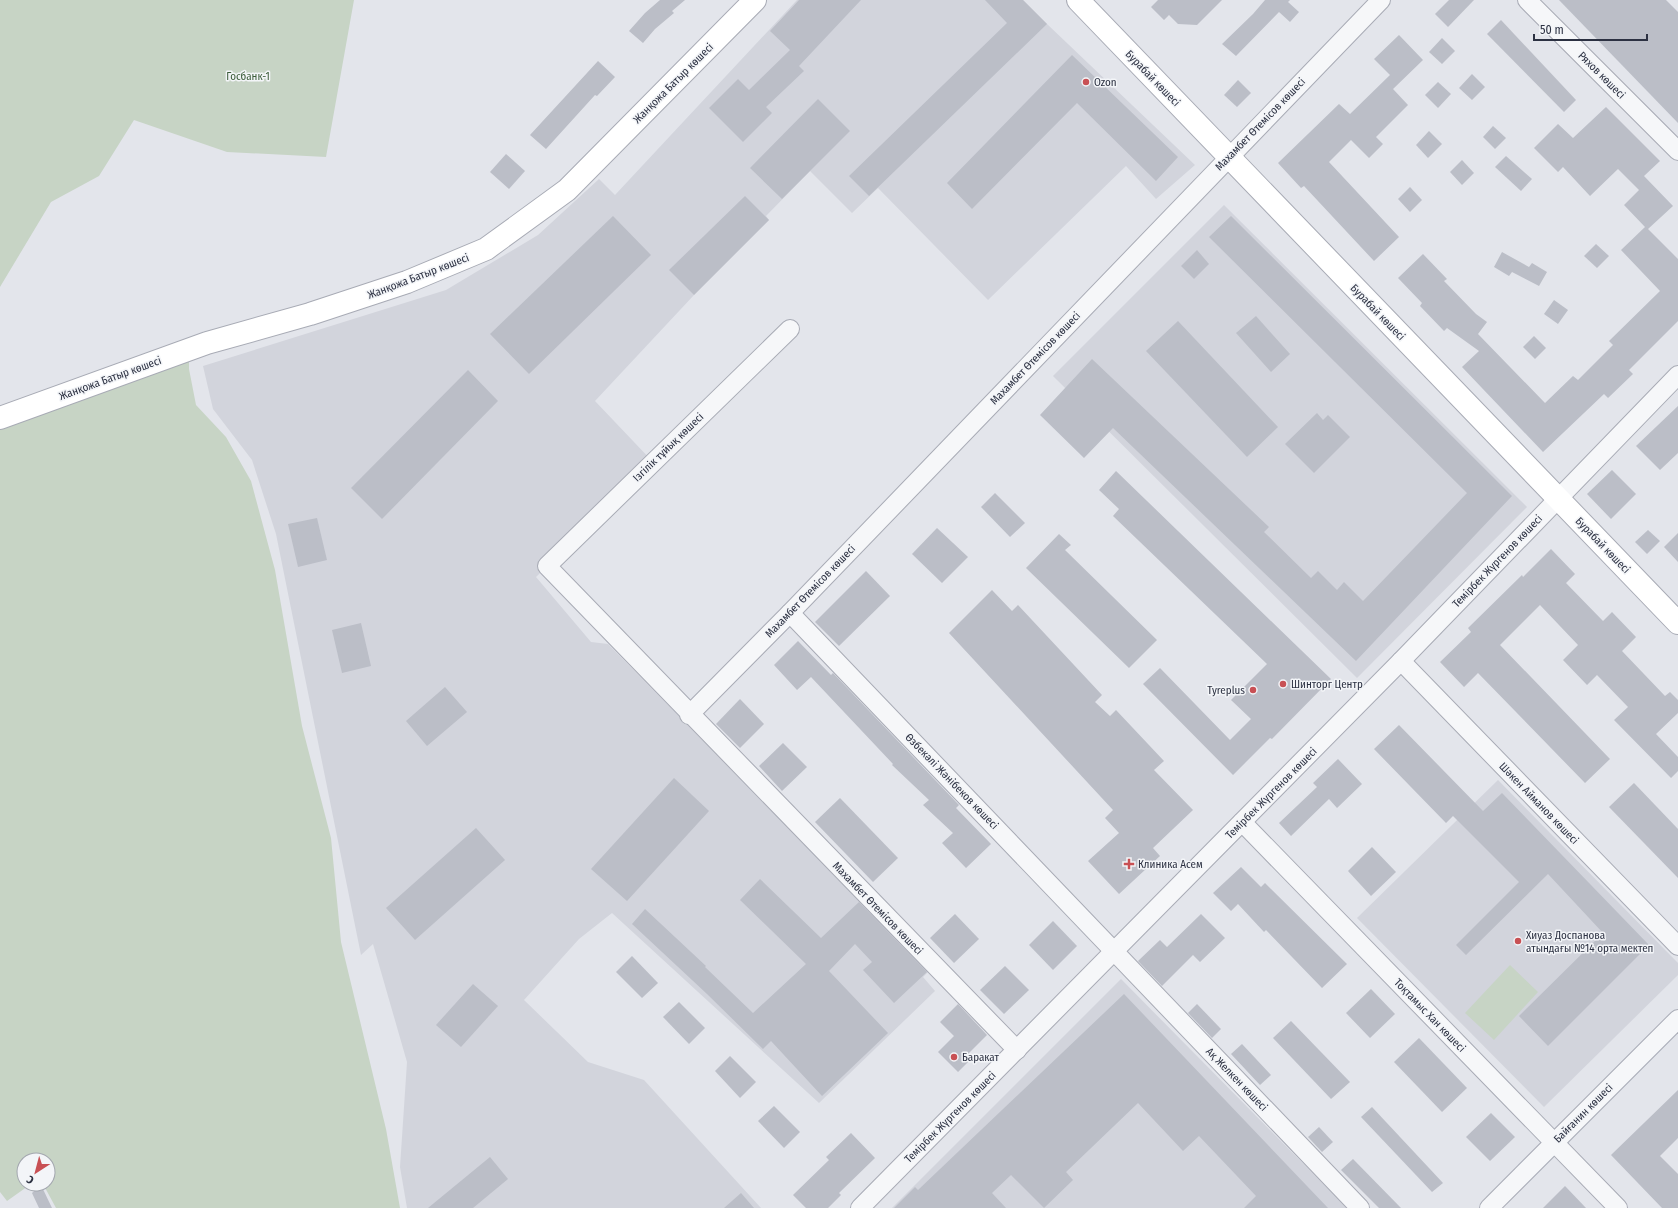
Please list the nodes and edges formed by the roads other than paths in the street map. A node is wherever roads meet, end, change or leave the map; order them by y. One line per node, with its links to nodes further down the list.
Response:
1 (755, 0): 9 (main road, Жанқожа Батыр көшесі)
2 (1078, 0): 6 (main road, Бурабай көшесі)
3 (1381, 0): 6 (street, Махамбет Өтемісов көшесі)
4 (1527, 0): 5 (street, Ряхов көшесі)
5 (1678, 151)
6 (1228, 156): 10 (main road, Бурабай көшесі); 12 (street, Махамбет Өтемісов көшесі)
7 (790, 329): 11 (street, Ізгілік тұйық көшесі)
8 (1678, 375): 10 (street, Темірбек Жүргенов көшесі)
9 (0, 418)
10 (1558, 498): 13 (main road, Бурабай көшесі); 14 (street, Темірбек Жүргенов көшесі)
11 (547, 566): 15 (street, Махамбет Өтемісов көшесі)
12 (790, 613): 15 (street, Махамбет Өтемісов көшесі); 18 (street, Өзбекәлі Жәнібеков көшесі)
13 (1678, 624)
14 (1401, 661): 16 (street, Темірбек Жүргенов көшесі); 17 (street, Шәкен Айманов көшесі)
15 (689, 714): 20 (street, Махамбет Өтемісов көшесі)
16 (1242, 822): 18 (street, Темірбек Жүргенов көшесі); 21 (street, Тоқтамыс Хан көшесі)
17 (1678, 946)
18 (1114, 950): 20 (street, Темірбек Жүргенов көшесі); 23 (street, Ақ Желкен көшесі)
19 (1678, 1019): 21 (street, Байғанин көшесі)
20 (1017, 1050): 22 (street, Темірбек Жүргенов көшесі)
21 (1554, 1142): 24 (street, Байғанин көшесі); 25 (street, Тоқтамыс Хан көшесі)
22 (860, 1208)
23 (1360, 1208)
24 (1489, 1208)
25 (1618, 1208)

